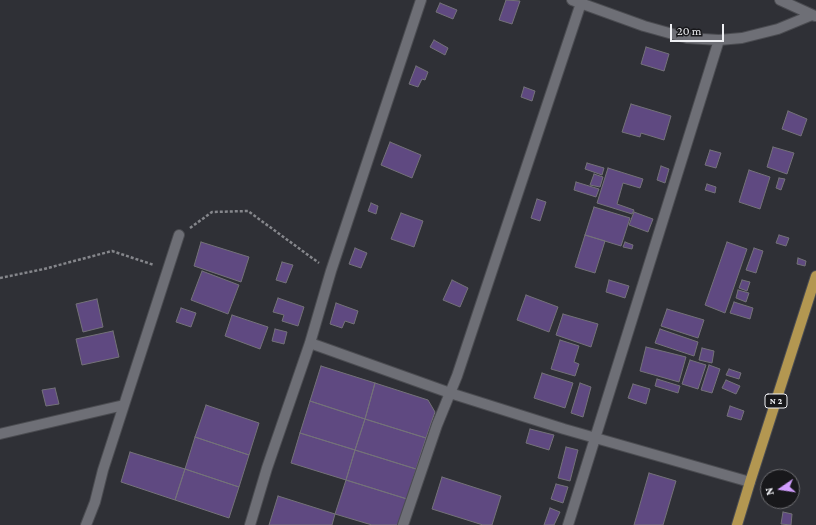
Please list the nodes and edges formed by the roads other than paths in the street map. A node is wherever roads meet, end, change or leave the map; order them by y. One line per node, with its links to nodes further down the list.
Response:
1 (421, 0): 8 (street)
2 (780, 0): 4 (street)
3 (576, 2): 5 (street); 9 (street)
4 (814, 15): 5 (street)
5 (719, 40): 12 (street)
6 (179, 235): 10 (street)
7 (816, 276): 13 (main road, N 2)
8 (310, 343): 9 (street); 15 (street)
9 (450, 393): 12 (street); 16 (street)
10 (124, 405): 11 (street); 14 (street)
11 (0, 434)
12 (594, 438): 13 (street); 17 (street)
13 (750, 482): 18 (main road, N 2)
14 (86, 525)
15 (250, 525)
16 (403, 525)
17 (568, 525)
18 (737, 525)

